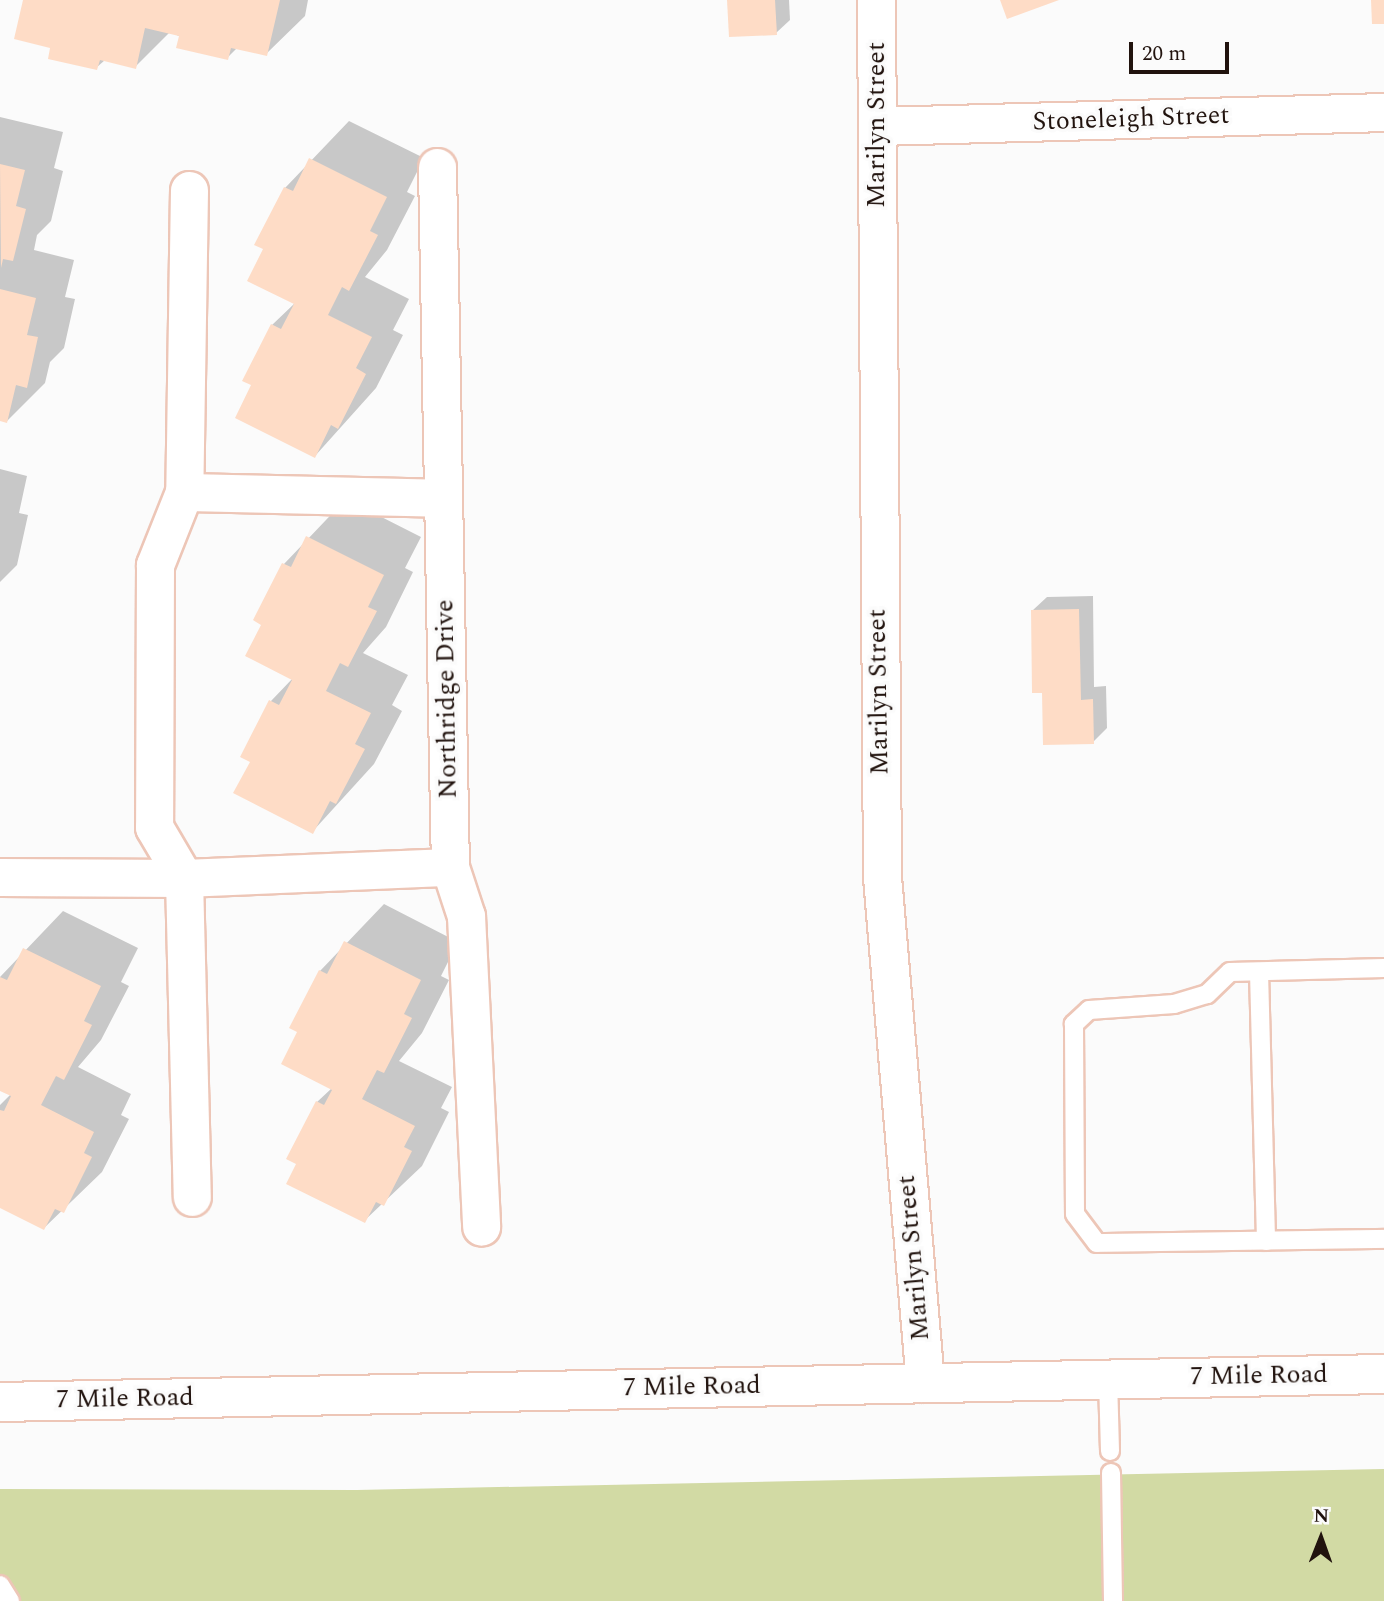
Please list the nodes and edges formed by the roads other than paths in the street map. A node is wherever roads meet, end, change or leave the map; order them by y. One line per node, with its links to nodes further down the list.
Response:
1 (876, 0): 3 (street, Marilyn Street)
2 (1384, 112): 3 (street, Stoneleigh Street)
3 (878, 126): 19 (street, Marilyn Street)
4 (437, 167): 7 (street, Northridge Drive)
5 (188, 190): 6 (street)
6 (184, 492): 7 (street); 10 (street)
7 (442, 498): 8 (street, Northridge Drive)
8 (450, 867): 10 (street); 14 (street, Northridge Drive)
9 (0, 877): 10 (street)
10 (184, 878): 13 (street)
11 (1384, 968): 12 (lane)
12 (1259, 972): 16 (lane); 16 (lane)
13 (192, 1196)
14 (481, 1227)
15 (1384, 1240): 16 (lane)
16 (1266, 1241)
17 (1384, 1374): 18 (street, 7 Mile Road)
18 (1108, 1379): 19 (street, 7 Mile Road); 21 (lane)
19 (925, 1383): 20 (street, 7 Mile Road)
20 (0, 1402)
21 (1110, 1451)
22 (1111, 1473): 25 (lane)
23 (0, 1585): 24 (lane)
24 (10, 1601)
25 (1112, 1601)

